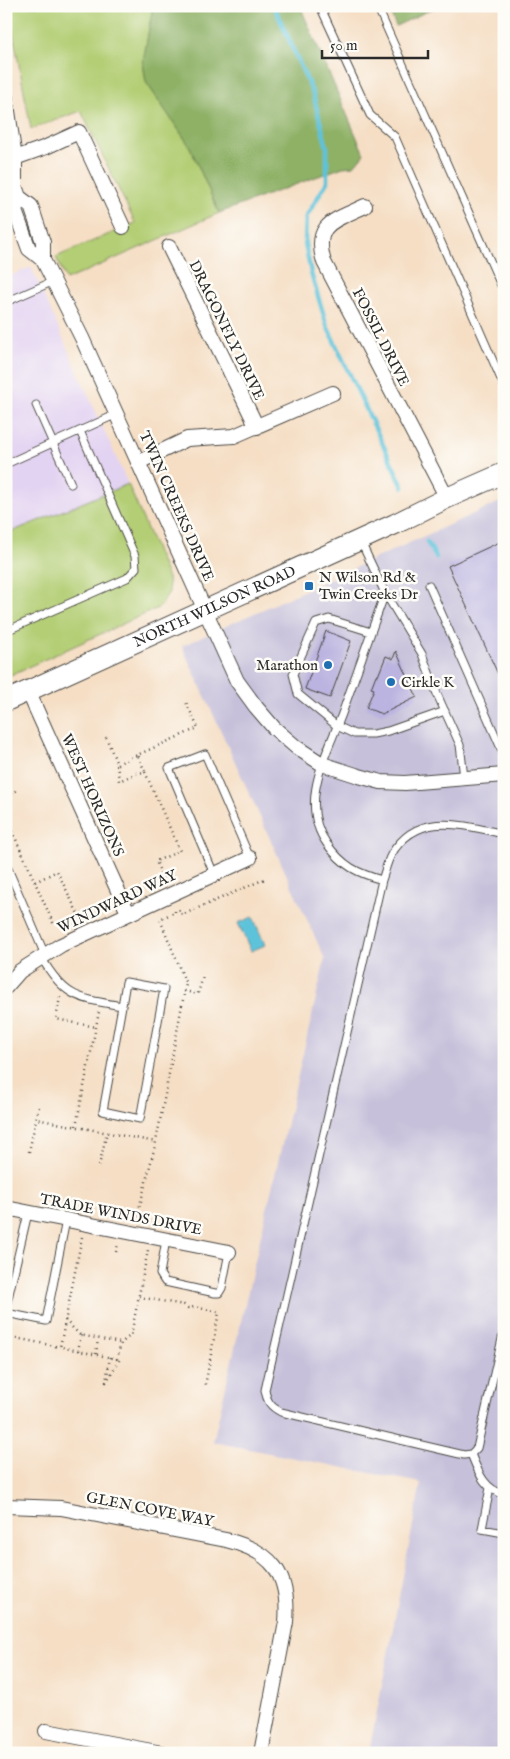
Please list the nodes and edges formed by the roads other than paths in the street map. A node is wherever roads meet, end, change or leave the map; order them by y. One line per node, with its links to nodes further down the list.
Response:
1 (320, 6): 12 (lane)
2 (377, 6): 10 (lane)
3 (6, 98): 4 (street, TWIN CREEKS DRIVE)
4 (11, 156): 5 (street, TWIN CREEKS DRIVE); 7 (street)
5 (14, 191): 9 (street, TWIN CREEKS DRIVE)
6 (365, 206): 23 (street, FOSSIL DRIVE)
7 (123, 227)
8 (169, 248): 16 (street, DRAGONFLY DRIVE)
9 (54, 281): 11 (lane); 15 (street, TWIN CREEKS DRIVE)
10 (504, 292)
11 (6, 302)
12 (504, 386)
13 (333, 393): 16 (street)
14 (36, 405): 18 (lane)
15 (117, 414): 17 (lane); 19 (street, TWIN CREEKS DRIVE)
16 (257, 427): 19 (street)
17 (80, 431): 18 (lane); 28 (lane)
18 (53, 443): 20 (lane); 22 (lane)
19 (139, 462): 27 (street, TWIN CREEKS DRIVE)
20 (6, 464)
21 (504, 473): 23 (main road, NORTH WILSON ROAD)
22 (71, 484)
23 (447, 498): 24 (main road, NORTH WILSON ROAD)
24 (360, 540): 26 (lane); 27 (main road, NORTH WILSON ROAD)
25 (429, 585): 34 (lane)
26 (385, 593): 29 (lane); 32 (lane)
27 (206, 610): 30 (main road, NORTH WILSON ROAD); 35 (street, TWIN CREEKS DRIVE)
28 (6, 631)
29 (371, 632): 33 (lane); 33 (lane)
30 (28, 691): 31 (main road, NORTH WILSON ROAD); 43 (street, WEST HORIZONS)
31 (6, 700)
32 (445, 711): 33 (lane); 37 (lane)
33 (337, 726): 35 (lane)
34 (504, 754)
35 (322, 764): 37 (street, TWIN CREEKS DRIVE); 42 (lane)
36 (504, 775): 37 (street, TWIN CREEKS DRIVE)
37 (464, 777)
38 (504, 834): 42 (lane)
39 (250, 858): 41 (street, WINDWARD WAY); 41 (lane)
40 (6, 864): 44 (lane)
41 (214, 874): 43 (street, WINDWARD WAY)
42 (382, 880): 55 (lane)
43 (128, 913): 44 (street, WINDWARD WAY)
44 (43, 956): 45 (street, WINDWARD WAY); 46 (lane)
45 (6, 988)
46 (122, 1006): 46 (lane)
47 (6, 1208): 48 (street, TRADE WINDS DRIVE)
48 (28, 1213): 49 (street, TRADE WINDS DRIVE); 52 (lane)
49 (66, 1220): 50 (street, TRADE WINDS DRIVE); 53 (lane)
50 (166, 1240): 51 (street, TRADE WINDS DRIVE); 51 (lane)
51 (229, 1252)
52 (6, 1307)
53 (6, 1313)
54 (504, 1330): 55 (lane)
55 (472, 1454): 56 (lane)
56 (490, 1488): 57 (lane); 59 (lane)
57 (504, 1494)
58 (6, 1506): 62 (street, GLEN COVE WAY)
59 (504, 1533)
60 (46, 1731): 61 (street)
61 (162, 1753)
62 (261, 1753)

